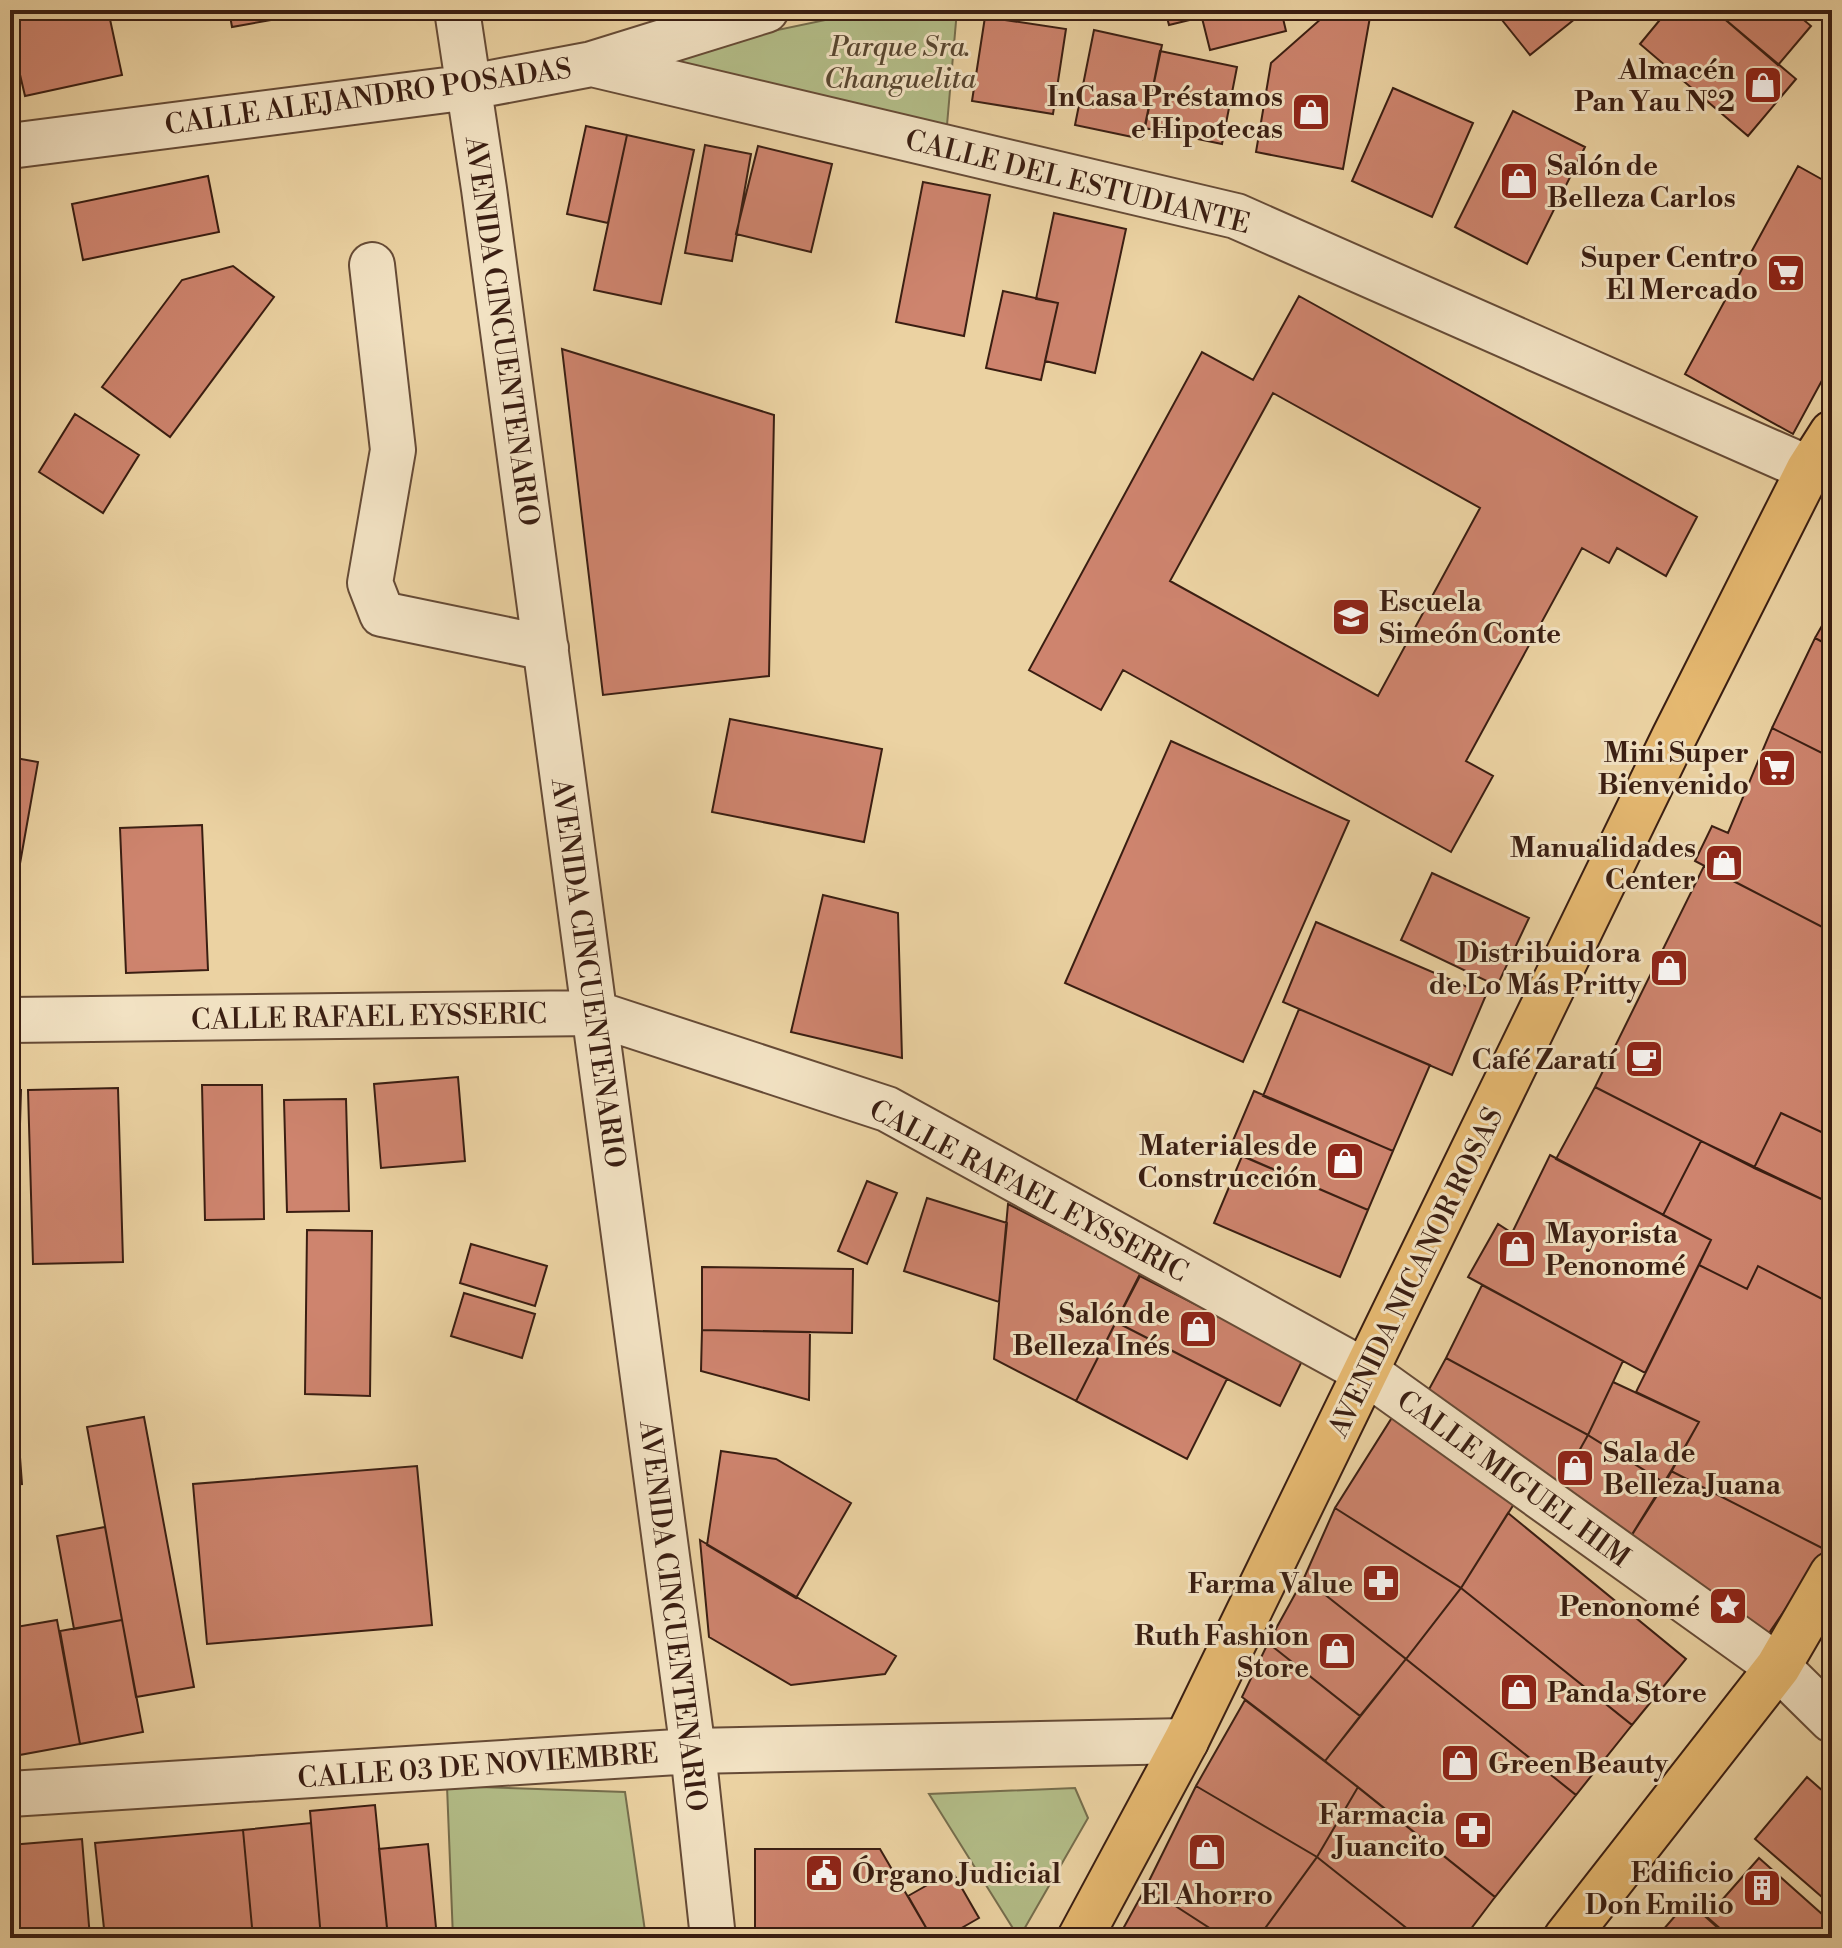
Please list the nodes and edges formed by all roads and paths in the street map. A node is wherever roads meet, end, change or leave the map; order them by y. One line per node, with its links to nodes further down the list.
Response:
1 (457, 10): 4 (street, AVENIDA CINCUENTENARIO)
2 (766, 10): 3 (street, CALLE ALEJANDRO POSADAS)
3 (592, 64): 4 (street, CALLE ALEJANDRO POSADAS); 8 (street, CALLE DEL ESTUDIANTE)
4 (470, 87): 5 (street, CALLE ALEJANDRO POSADAS); 9 (street, AVENIDA CINCUENTENARIO)
5 (10, 146)
6 (372, 265): 9 (street)
7 (1832, 433): 8 (main road, AVENIDA NICANOR ROSAS)
8 (1809, 469): 12 (main road, AVENIDA NICANOR ROSAS)
9 (546, 648): 10 (street, AVENIDA CINCUENTENARIO)
10 (594, 1013): 11 (street, CALLE RAFAEL EYSSERIC); 12 (street, CALLE RAFAEL EYSSERIC); 17 (street, AVENIDA CINCUENTENARIO)
11 (10, 1020)
12 (1366, 1372): 14 (street, CALLE MIGUEL HIM); 16 (main road, AVENIDA NICANOR ROSAS)
13 (1832, 1574): 14 (main road)
14 (1778, 1667): 15 (street, CALLE MIGUEL HIM); 21 (main road)
15 (1832, 1720)
16 (1186, 1741): 17 (street, CALLE 03 DE NOVIEMBRE); 20 (main road, AVENIDA NICANOR ROSAS)
17 (693, 1751): 18 (street, CALLE 03 DE NOVIEMBRE); 19 (street, AVENIDA CINCUENTENARIO)
18 (10, 1794)
19 (713, 1938)
20 (1080, 1938)
21 (1566, 1938)

